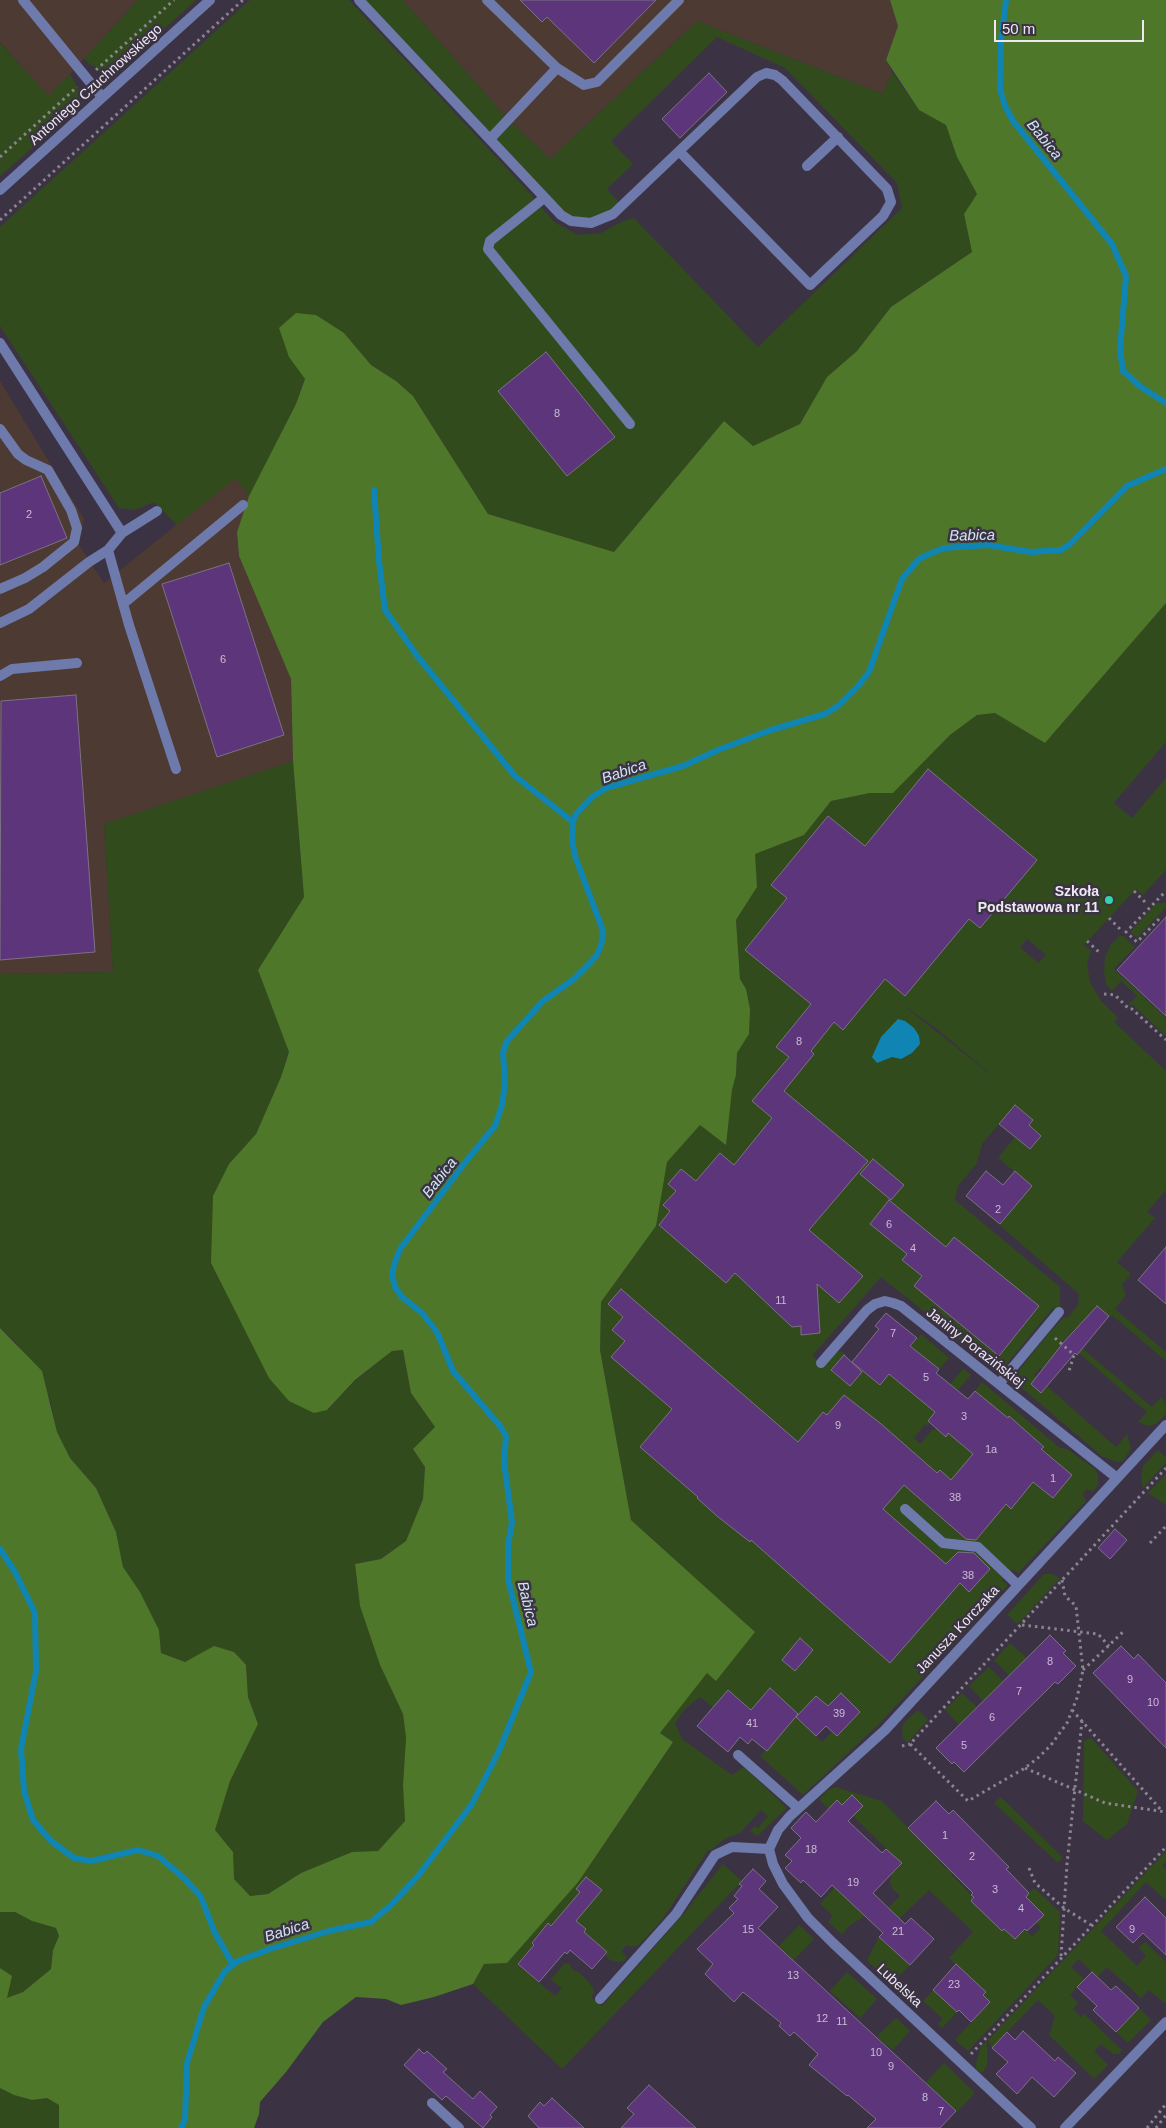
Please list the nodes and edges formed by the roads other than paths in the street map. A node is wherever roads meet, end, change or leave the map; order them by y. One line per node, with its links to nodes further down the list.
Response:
1 (23, 0): 7 (street)
2 (210, 0): 7 (street, Antoniego Czuchnowskiego)
3 (359, 0): 9 (street)
4 (487, 0): 6 (street)
5 (679, 0): 6 (street)
6 (557, 68): 9 (street)
7 (102, 97): 12 (street, Antoniego Czuchnowskiego)
8 (838, 137): 10 (street); 10 (street); 11 (street)
9 (490, 140): 13 (street)
10 (680, 152): 13 (street)
11 (807, 166)
12 (0, 190)
13 (544, 198): 15 (street)
14 (0, 343): 19 (street)
15 (630, 424)
16 (0, 429): 21 (street)
17 (243, 505): 22 (street)
18 (157, 511): 19 (street)
19 (122, 533): 20 (street)
20 (108, 550): 22 (street); 23 (street)
21 (0, 589)
22 (122, 604): 26 (street)
23 (0, 623)
24 (77, 663): 25 (street)
25 (0, 676)
26 (176, 769)
27 (1059, 1312): 29 (street)
28 (820, 1363): 29 (street, Janiny Porazińskiej)
29 (999, 1384): 31 (street, Janiny Porazińskiej)
30 (1166, 1426): 31 (street, Janusza Korczaka)
31 (1117, 1478): 33 (street, Janusza Korczaka)
32 (905, 1509): 33 (street)
33 (1018, 1585): 35 (street, Janusza Korczaka)
34 (738, 1755): 35 (street)
35 (798, 1808): 36 (street, Janusza Korczaka)
36 (769, 1849): 37 (street); 41 (street, Lubelska)
37 (600, 1999)
38 (1166, 2022): 42 (street)
39 (432, 2104): 40 (street)
40 (459, 2128)
41 (1031, 2128)
42 (1066, 2128)

